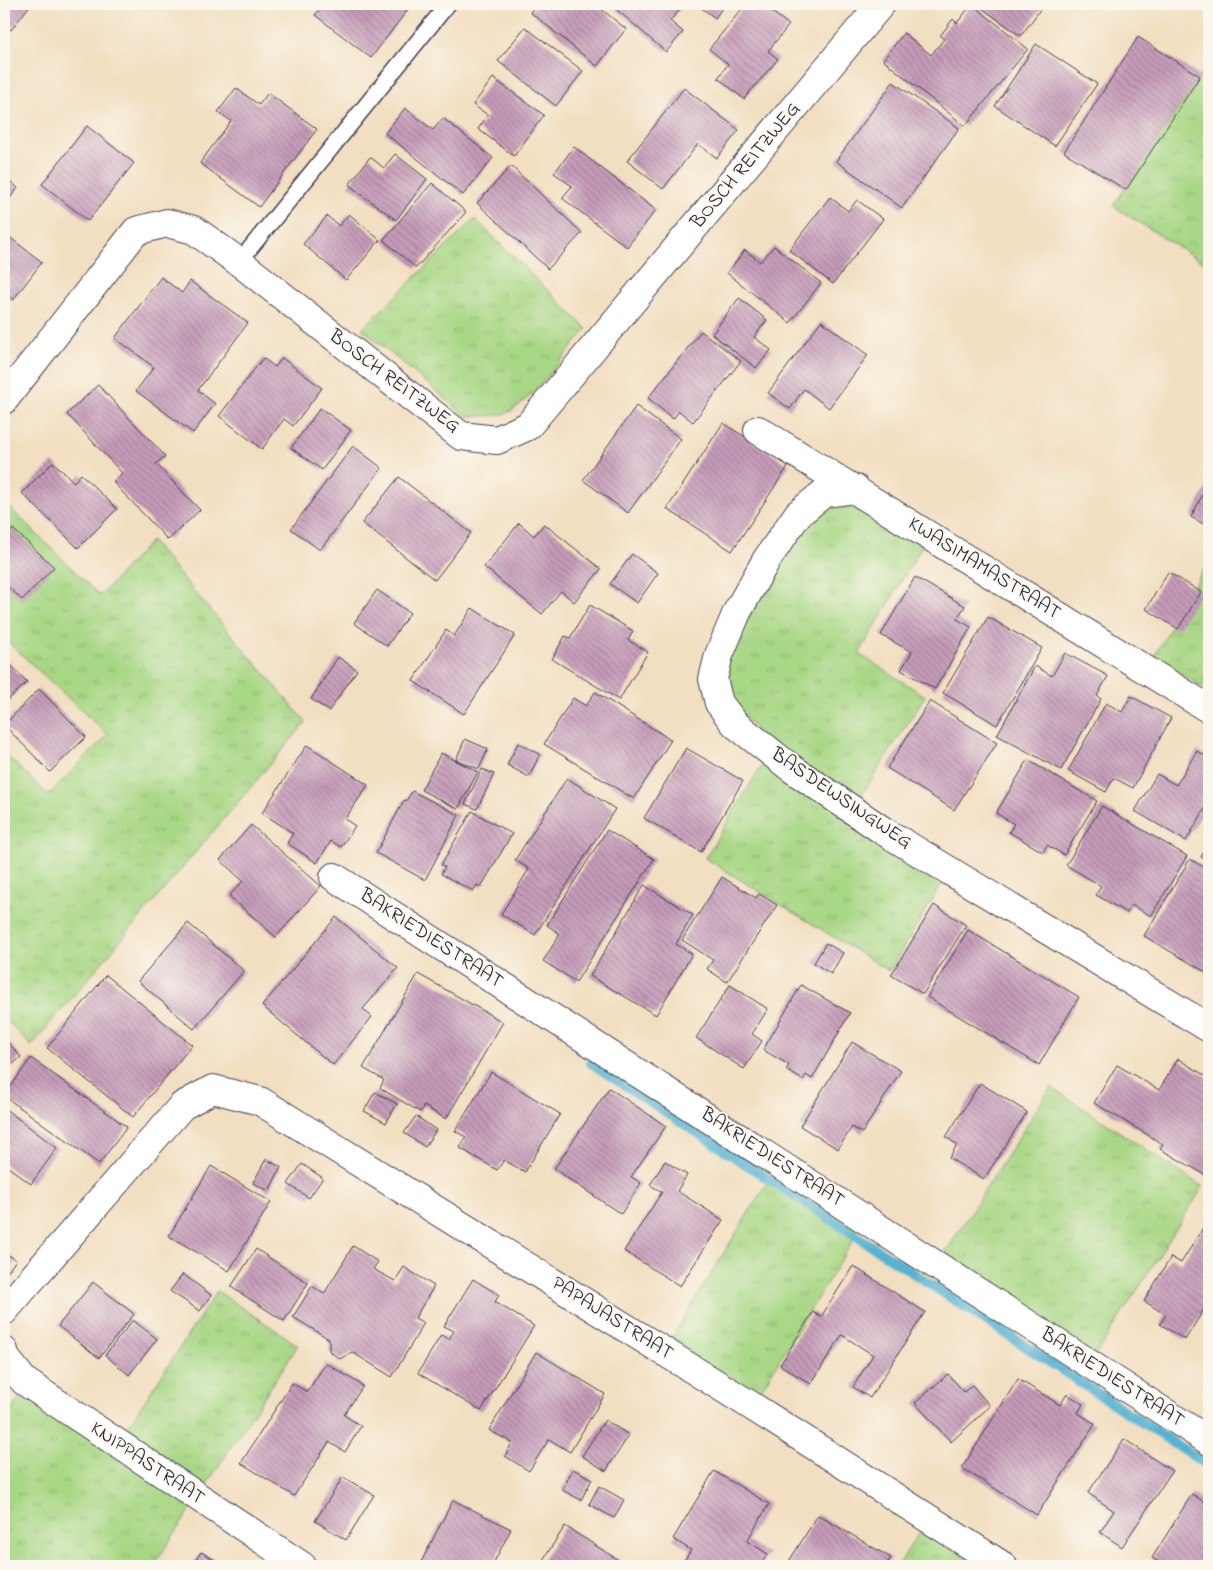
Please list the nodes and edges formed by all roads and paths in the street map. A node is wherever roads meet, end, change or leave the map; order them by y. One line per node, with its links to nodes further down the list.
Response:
1 (448, 4): 3 (lane)
2 (881, 4): 3 (street, BOSCH REITZWEG)
3 (239, 262): 4 (street, BOSCH REITZWEG)
4 (4, 400)
5 (758, 430): 6 (street, KWASIMAMASTRAAT)
6 (856, 490): 7 (street, KWASIMAMASTRAAT); 9 (street, BASDEWSINGWEG)
7 (1209, 709)
8 (334, 877): 12 (street, BAKRIEDIESTRAAT)
9 (1209, 1028)
10 (4, 1310): 14 (street, PAPAJASTRAAT)
11 (4, 1351): 13 (street, KNIPPASTRAAT)
12 (1209, 1441)
13 (302, 1566)
14 (1003, 1566)

